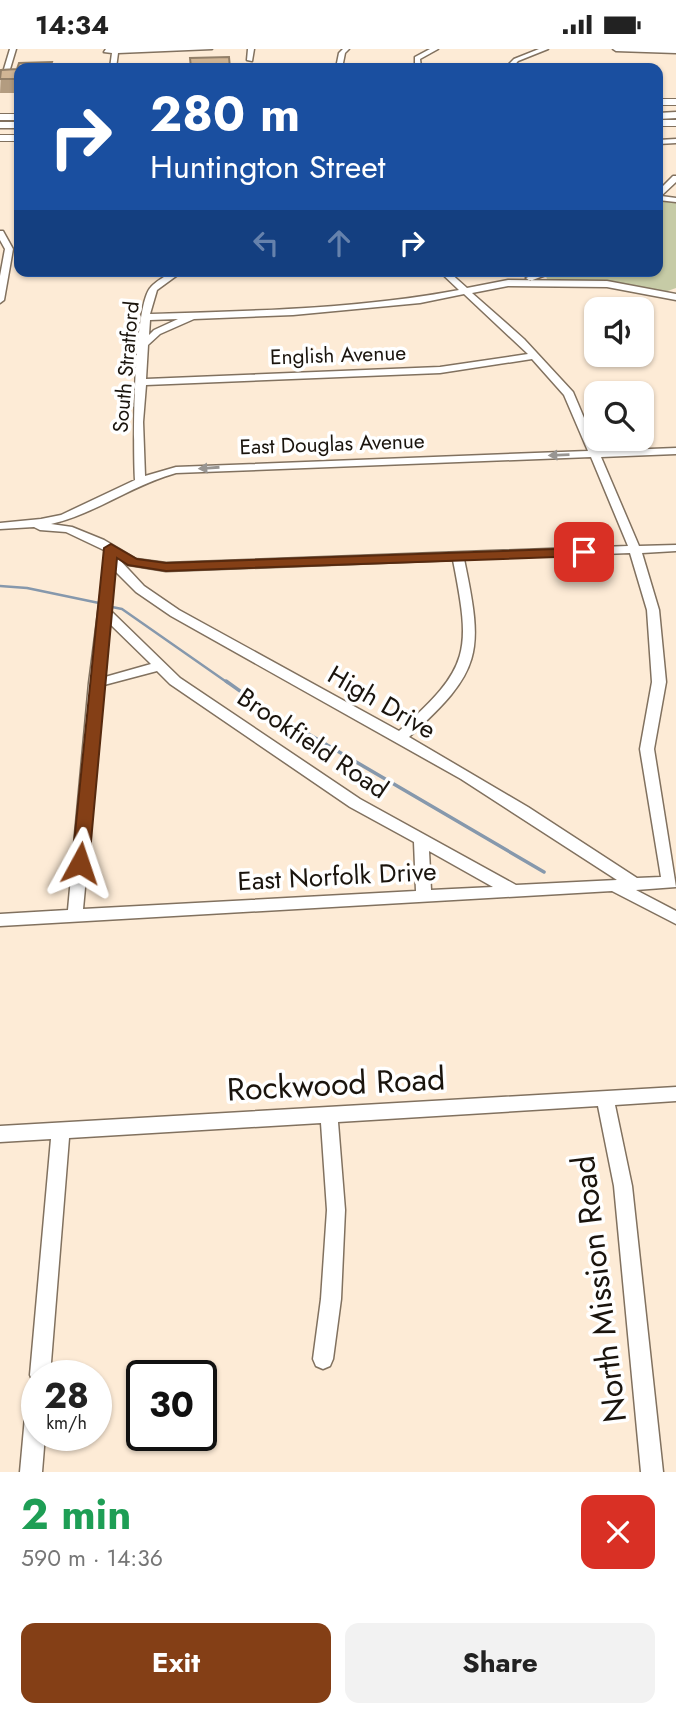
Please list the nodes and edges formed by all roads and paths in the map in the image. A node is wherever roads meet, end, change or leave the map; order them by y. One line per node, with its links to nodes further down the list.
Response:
1 (13, 49): 14 (street)
2 (209, 49): 8 (street)
3 (251, 49): 10 (street)
4 (435, 49): 12 (street)
5 (545, 49): 13 (street)
6 (616, 49): 9 (street)
7 (106, 50): 8 (street); 11 (street)
8 (116, 50)
9 (676, 51)
10 (250, 60)
11 (104, 61)
12 (418, 63)
13 (513, 63)
14 (7, 69)
15 (676, 178): 16 (street)
16 (663, 191)
17 (0, 233): 24 (street)
18 (170, 277): 26 (street, South Stratford)
19 (450, 277): 22 (street)
20 (530, 277): 21 (street)
21 (508, 283): 22 (street); 23 (street)
22 (468, 292): 25 (street); 28 (street)
23 (676, 297)
24 (0, 300)
25 (192, 316): 26 (street); 27 (street)
26 (146, 317): 27 (street, South Stratford)
27 (146, 343): 29 (street, South Stratford)
28 (536, 356): 29 (street, English Avenue); 31 (street)
29 (141, 382): 32 (street, South Stratford)
30 (676, 451): 31 (street, East Douglas Avenue)
31 (595, 453): 32 (street, East Douglas Avenue, one-way to 32); 36 (street)
32 (140, 480): 33 (street, East Douglas Avenue)
33 (25, 525): 34 (street, East Douglas Avenue); 37 (street)
34 (0, 526)
35 (676, 548): 36 (street)
36 (635, 550): 38 (street); 44 (street)
37 (110, 554): 38 (street); 39 (street); 42 (street, High Drive)
38 (458, 558): 42 (street)
39 (104, 611): 40 (street, Brookfield Road); 41 (street)
40 (160, 666): 41 (street); 43 (street, Brookfield Road)
41 (96, 683): 49 (street)
42 (399, 739): 45 (street, High Drive)
43 (421, 841): 47 (street, Brookfield Road); 48 (street)
44 (672, 882): 45 (street, East Norfolk Drive)
45 (634, 884): 46 (street, East Norfolk Drive)
46 (613, 885): 47 (street, East Norfolk Drive); 50 (street)
47 (513, 890): 48 (street, East Norfolk Drive)
48 (424, 895): 49 (street, East Norfolk Drive)
49 (75, 916): 51 (street, East Norfolk Drive)
50 (676, 918)
51 (0, 920)
52 (676, 1094): 53 (street, Rockwood Road)
53 (605, 1098): 54 (street, Rockwood Road); 61 (street, North Mission Road)
54 (329, 1115): 55 (street, Rockwood Road); 57 (street)
55 (61, 1130): 56 (street, Rockwood Road); 58 (street)
56 (0, 1134)
57 (323, 1359)
58 (41, 1360)
59 (33, 1451): 60 (street)
60 (31, 1472)
61 (652, 1472)

